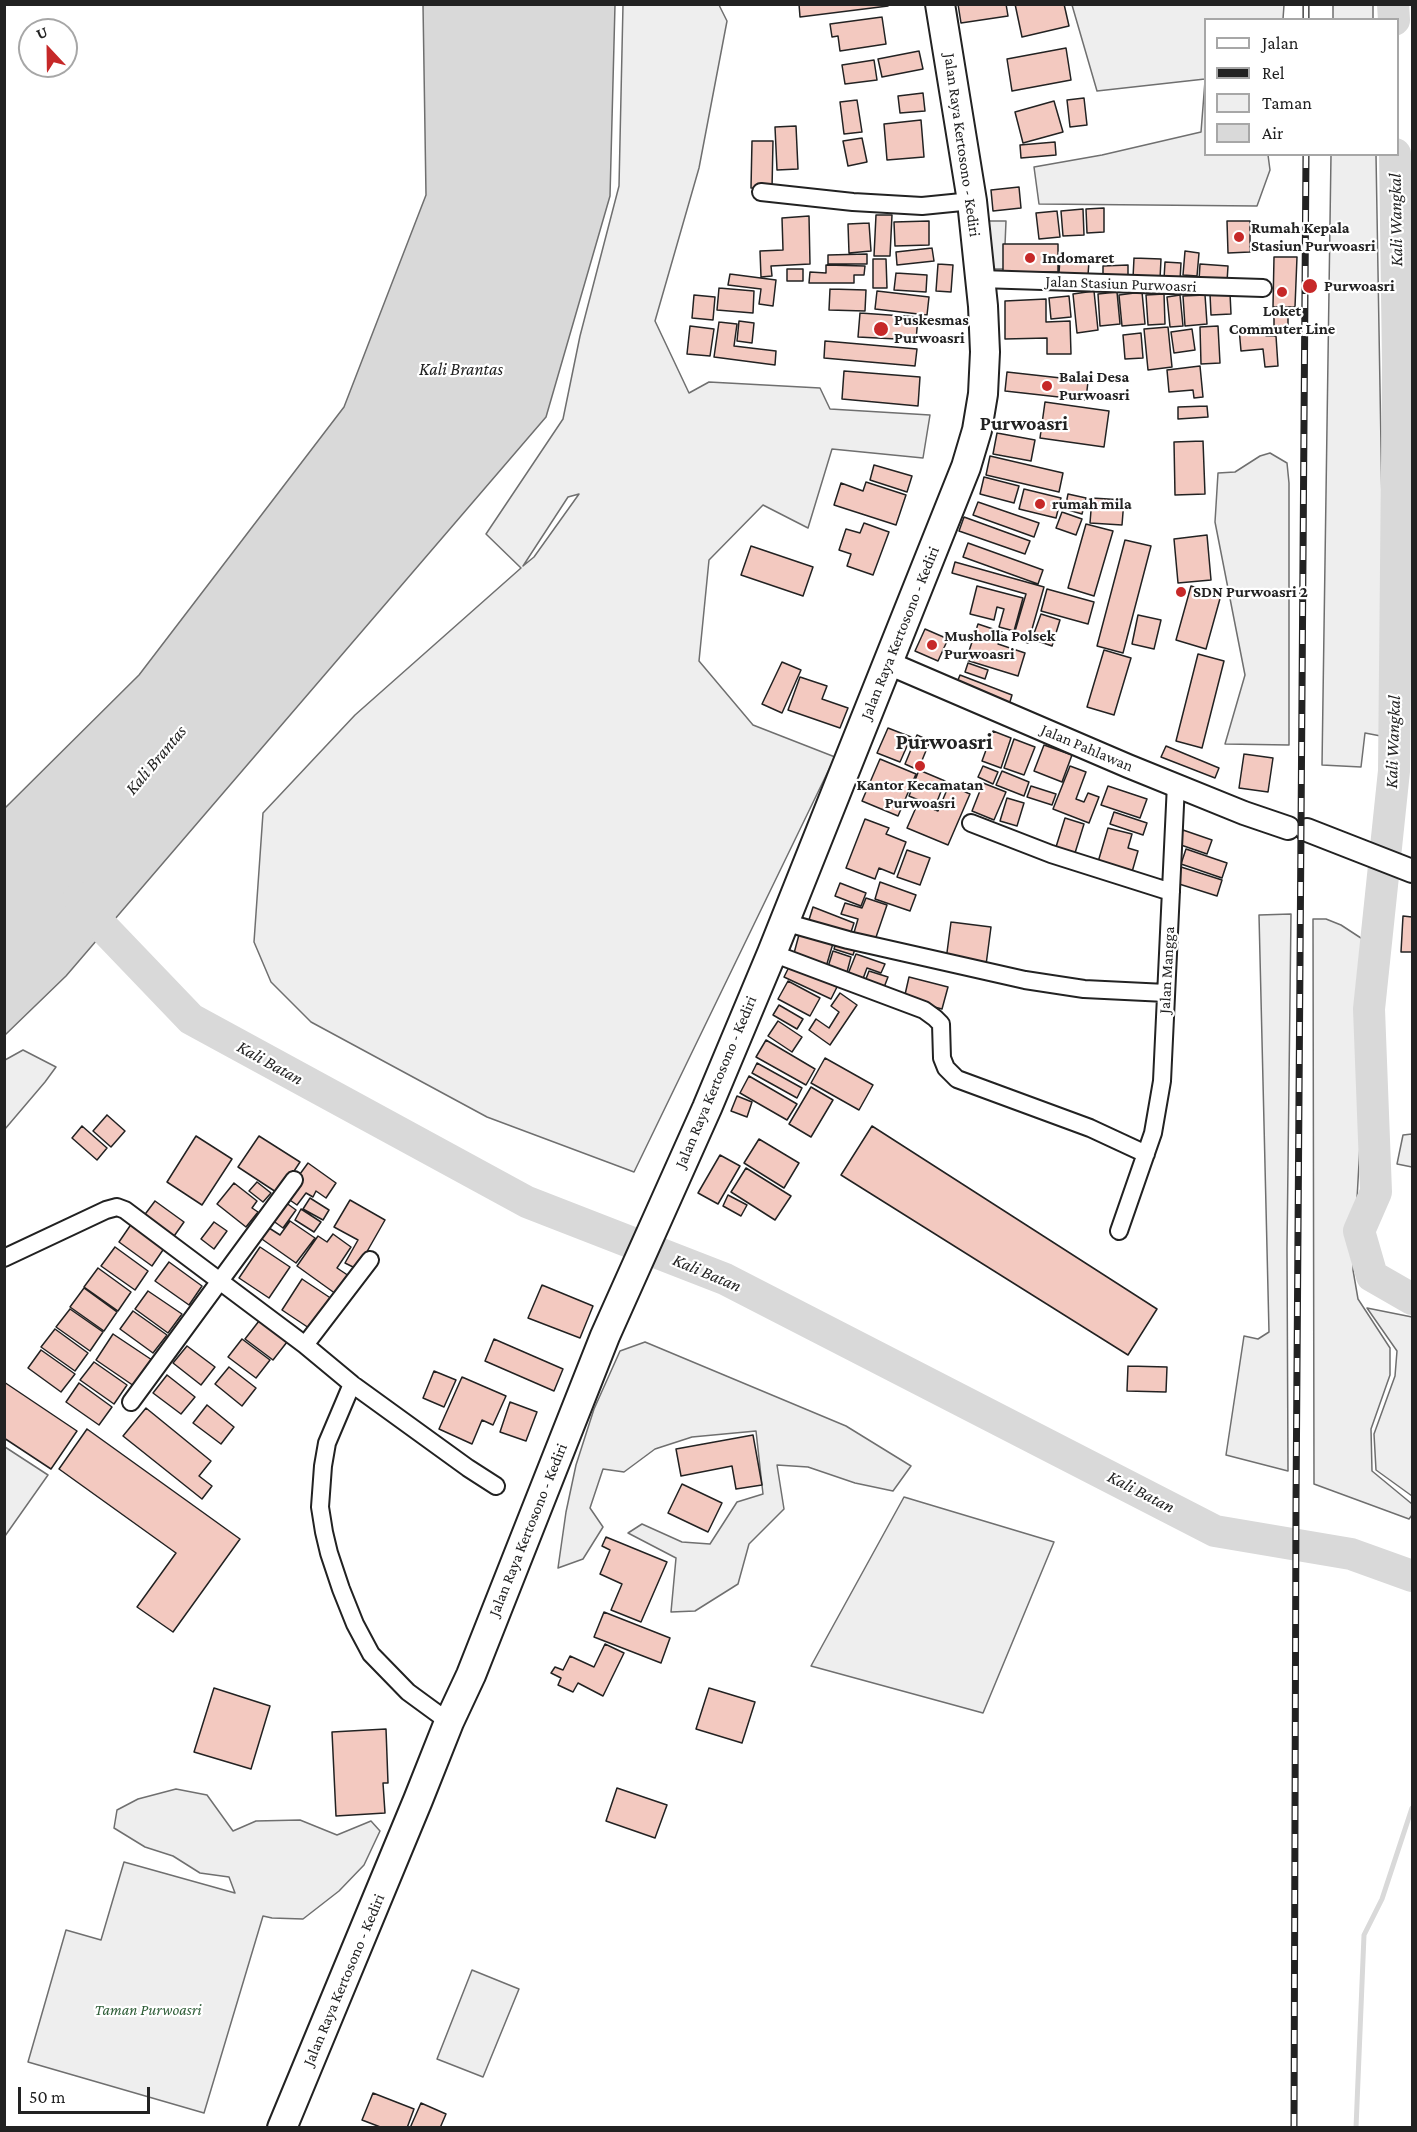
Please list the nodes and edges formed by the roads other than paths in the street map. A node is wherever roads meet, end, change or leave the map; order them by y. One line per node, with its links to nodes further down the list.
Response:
1 (940, 4): 3 (highway, Jalan Raya Kertosono - Kediri)
2 (761, 192): 3 (street)
3 (972, 201): 4 (highway, Jalan Raya Kertosono - Kediri)
4 (980, 279): 5 (street, Jalan Stasiun Purwoasri); 6 (highway, Jalan Raya Kertosono - Kediri)
5 (1263, 288)
6 (888, 663): 7 (main road, Jalan Pahlawan); 11 (highway, Jalan Raya Kertosono - Kediri)
7 (1176, 784): 9 (main road, Jalan Pahlawan); 10 (street, Jalan Mangga)
8 (971, 823): 10 (street)
9 (1408, 865)
10 (1172, 892): 13 (street, Jalan Mangga)
11 (784, 922): 12 (highway, Jalan Raya Kertosono - Kediri); 13 (street)
12 (772, 953): 14 (street); 24 (highway, Jalan Raya Kertosono - Kediri)
13 (1166, 993): 14 (street, Jalan Mangga)
14 (1146, 1154): 16 (street, Jalan Mangga)
15 (294, 1180): 19 (street)
16 (1119, 1231)
17 (4, 1258): 19 (street)
18 (369, 1260): 20 (street)
19 (220, 1280): 20 (street); 22 (street)
20 (305, 1345): 21 (street)
21 (352, 1384): 23 (street); 24 (street)
22 (131, 1402)
23 (496, 1486)
24 (449, 1722): 25 (highway, Jalan Raya Kertosono - Kediri)
25 (282, 2127)

